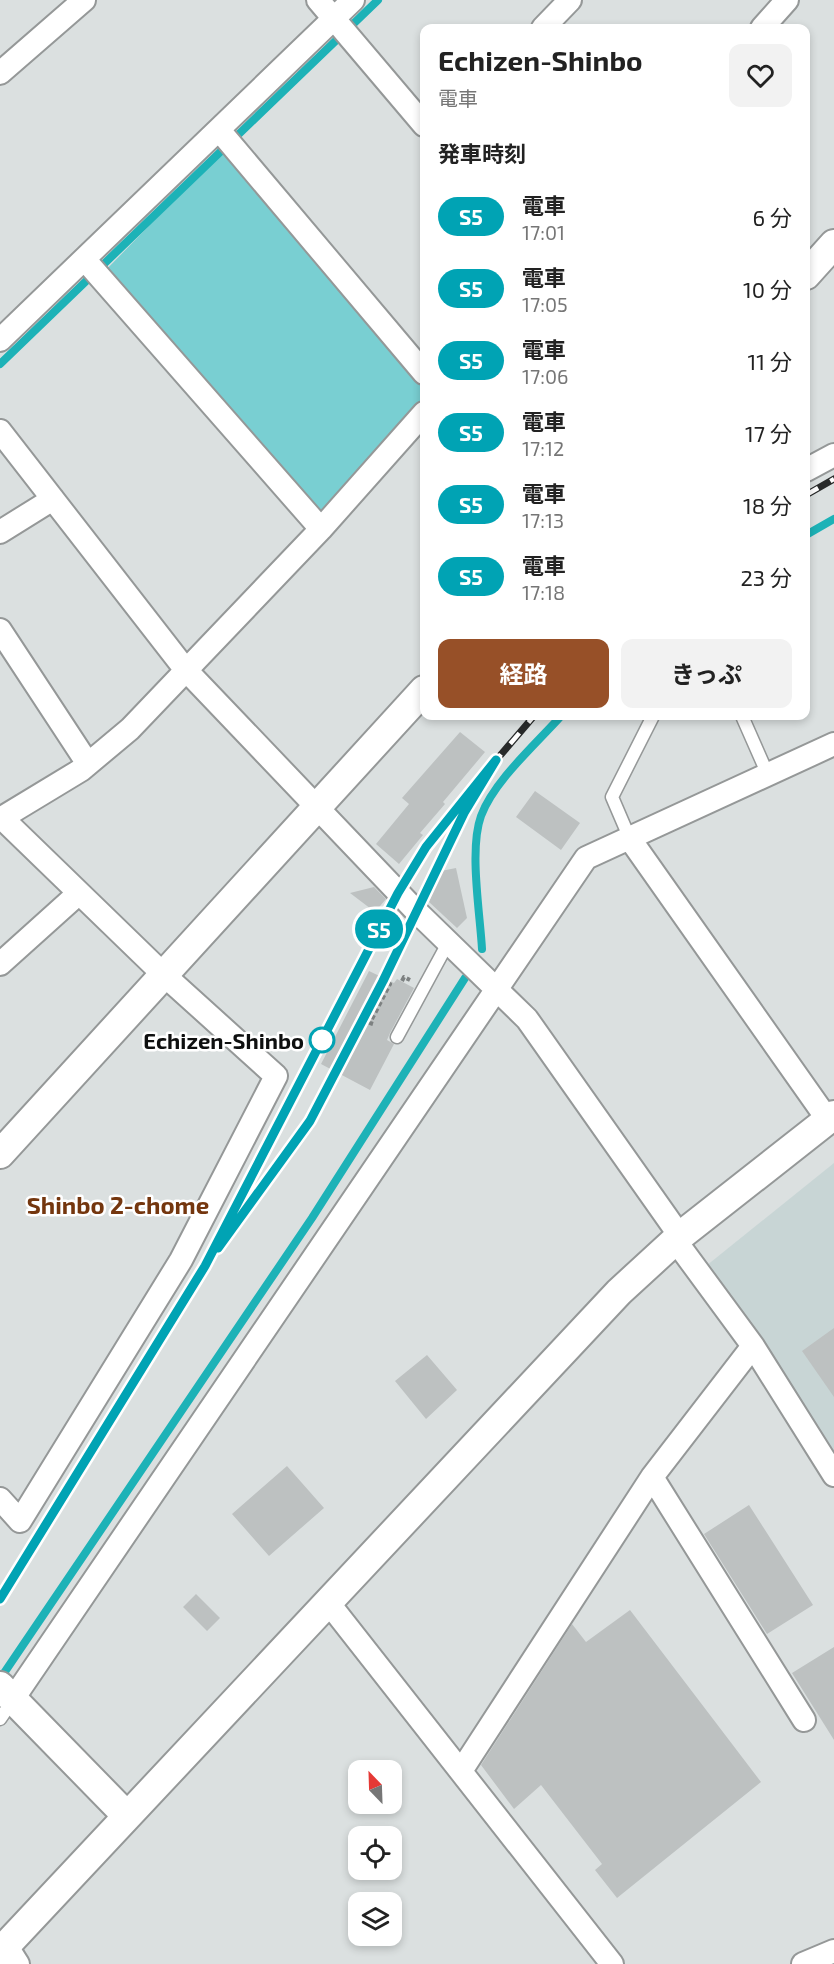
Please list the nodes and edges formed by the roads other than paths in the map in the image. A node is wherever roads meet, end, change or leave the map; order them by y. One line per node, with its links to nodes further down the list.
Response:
1 (84, 0): 9 (street)
2 (318, 0): 6 (street)
3 (353, 0): 6 (street)
4 (570, 0): 7 (street)
5 (787, 0): 8 (street)
6 (334, 18): 10 (street); 11 (street)
7 (547, 24)
8 (766, 24)
9 (0, 73)
10 (420, 120)
11 (219, 130): 13 (street); 16 (street)
12 (834, 244): 14 (street)
13 (85, 260): 15 (street); 22 (street)
14 (810, 271)
15 (0, 340)
16 (420, 368)
17 (420, 418): 22 (street)
18 (0, 431): 21 (street)
19 (834, 455): 20 (street)
20 (810, 468)
21 (53, 499): 23 (street); 25 (street)
22 (321, 529): 25 (street)
23 (0, 532)
24 (0, 630): 30 (street)
25 (185, 669): 30 (street); 32 (street)
26 (420, 694): 32 (street)
27 (651, 720): 34 (lane)
28 (744, 720): 31 (lane)
29 (834, 744): 31 (street)
30 (88, 764): 33 (street)
31 (768, 775): 34 (street)
32 (316, 806): 36 (street); 38 (street)
33 (1, 819): 35 (street)
34 (630, 839): 39 (street); 41 (street)
35 (79, 893): 37 (street); 38 (street)
36 (448, 943): 39 (street); 40 (lane)
37 (0, 964)
38 (163, 974): 42 (street); 47 (street)
39 (497, 990): 43 (street); 49 (street)
40 (397, 1037)
41 (831, 1118): 43 (street)
42 (0, 1154)
43 (678, 1238): 44 (street); 48 (street)
44 (753, 1346): 45 (street); 46 (street)
45 (834, 1475)
46 (652, 1478): 50 (street); 51 (street)
47 (0, 1499)
48 (327, 1601): 51 (street); 52 (street)
49 (4, 1701): 52 (street)
50 (804, 1720)
51 (461, 1771): 55 (street)
52 (127, 1816): 54 (street)
53 (834, 1952): 56 (street)
54 (8, 1954)
55 (612, 1964)
56 (803, 1964)

